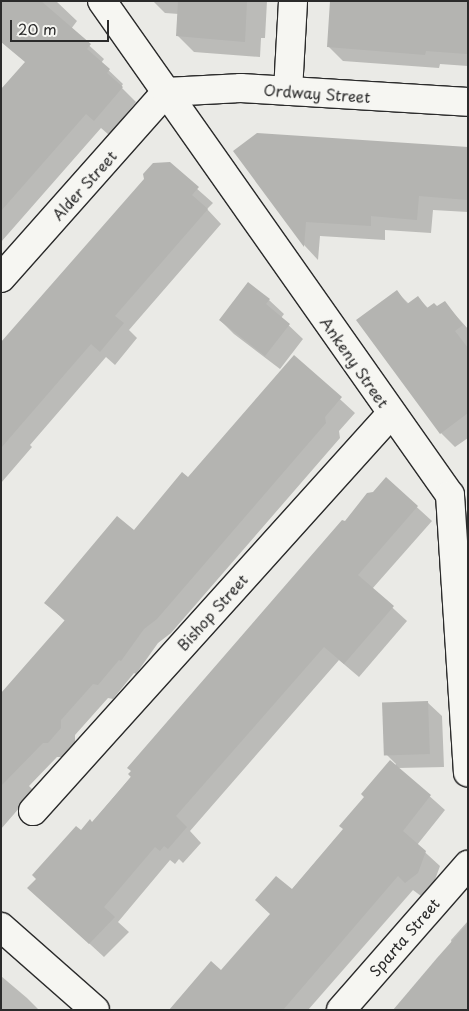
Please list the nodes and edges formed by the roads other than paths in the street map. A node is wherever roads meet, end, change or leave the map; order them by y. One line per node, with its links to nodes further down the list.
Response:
1 (102, 1): 4 (street, Ankeny Street)
2 (292, 1): 3 (street)
3 (288, 91): 4 (street, Ordway Street); 5 (street, Ordway Street)
4 (166, 92): 6 (street, Alder Street); 7 (street, Ankeny Street)
5 (468, 102)
6 (1, 278)
7 (391, 414): 8 (street, Ankeny Street); 9 (street, Bishop Street)
8 (468, 772)
9 (33, 811)
10 (468, 865): 13 (street, Sparta Street)
11 (1, 927): 12 (street)
12 (95, 1010)
13 (341, 1010)

